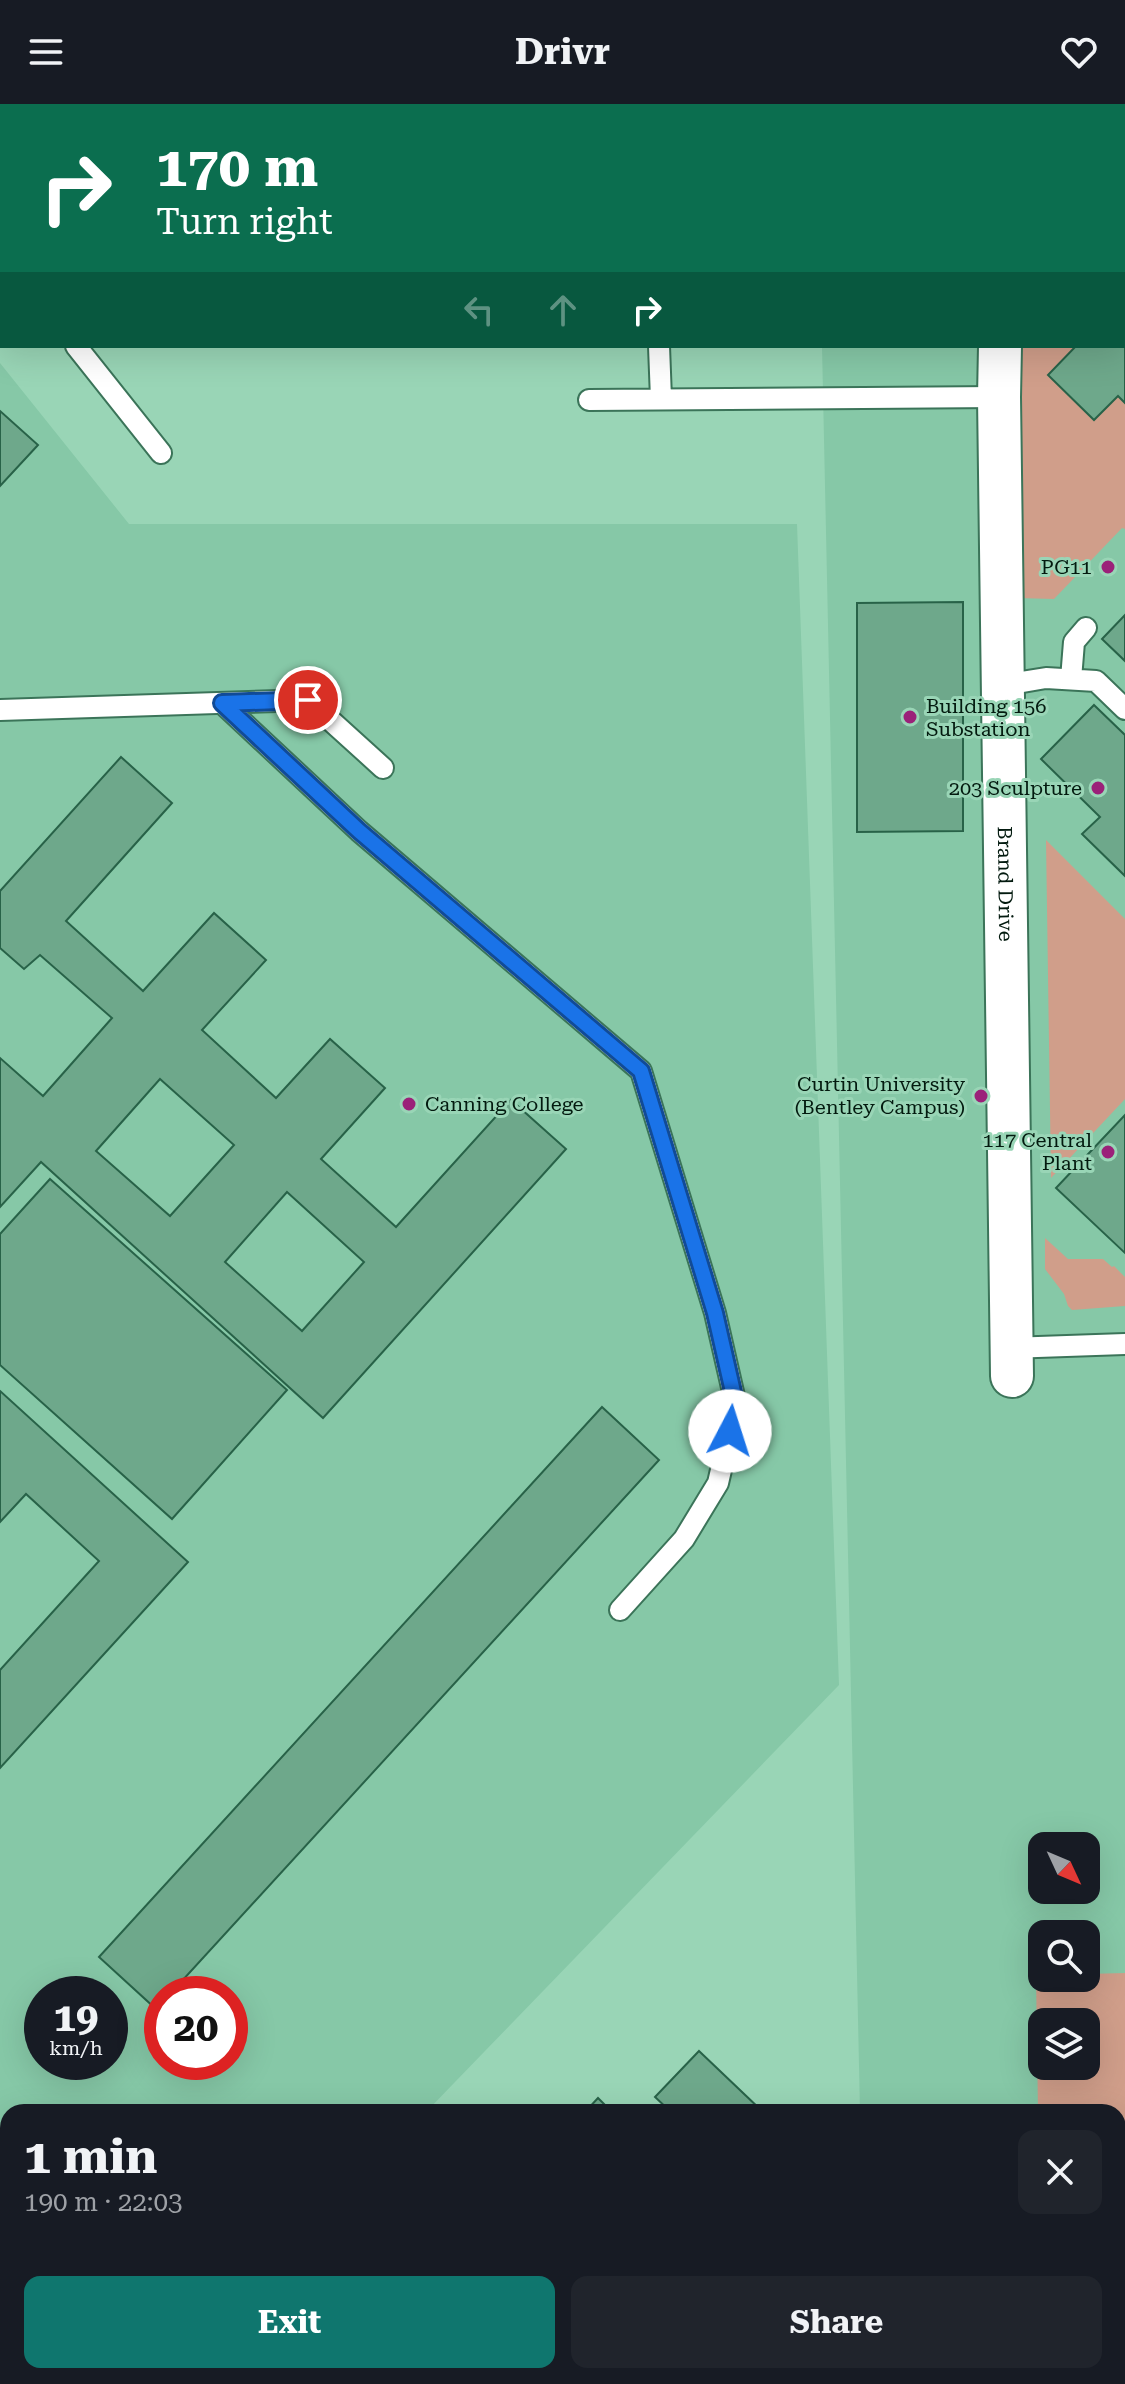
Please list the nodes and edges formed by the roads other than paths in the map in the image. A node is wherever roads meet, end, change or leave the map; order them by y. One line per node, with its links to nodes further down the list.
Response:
1 (78, 348): 7 (lane)
2 (659, 348): 5 (lane)
3 (1000, 348): 4 (street, Brand Drive)
4 (999, 397): 5 (lane); 10 (street, Brand Drive)
5 (661, 399): 6 (lane)
6 (589, 400)
7 (161, 453)
8 (1086, 628): 9 (lane)
9 (1071, 679): 10 (lane); 12 (lane)
10 (1004, 685): 16 (street, Brand Drive)
11 (222, 703): 13 (lane); 14 (lane); 17 (lane)
12 (1125, 709)
13 (0, 710)
14 (383, 768)
15 (1125, 1344): 16 (lane)
16 (1012, 1362)
17 (620, 1610)

